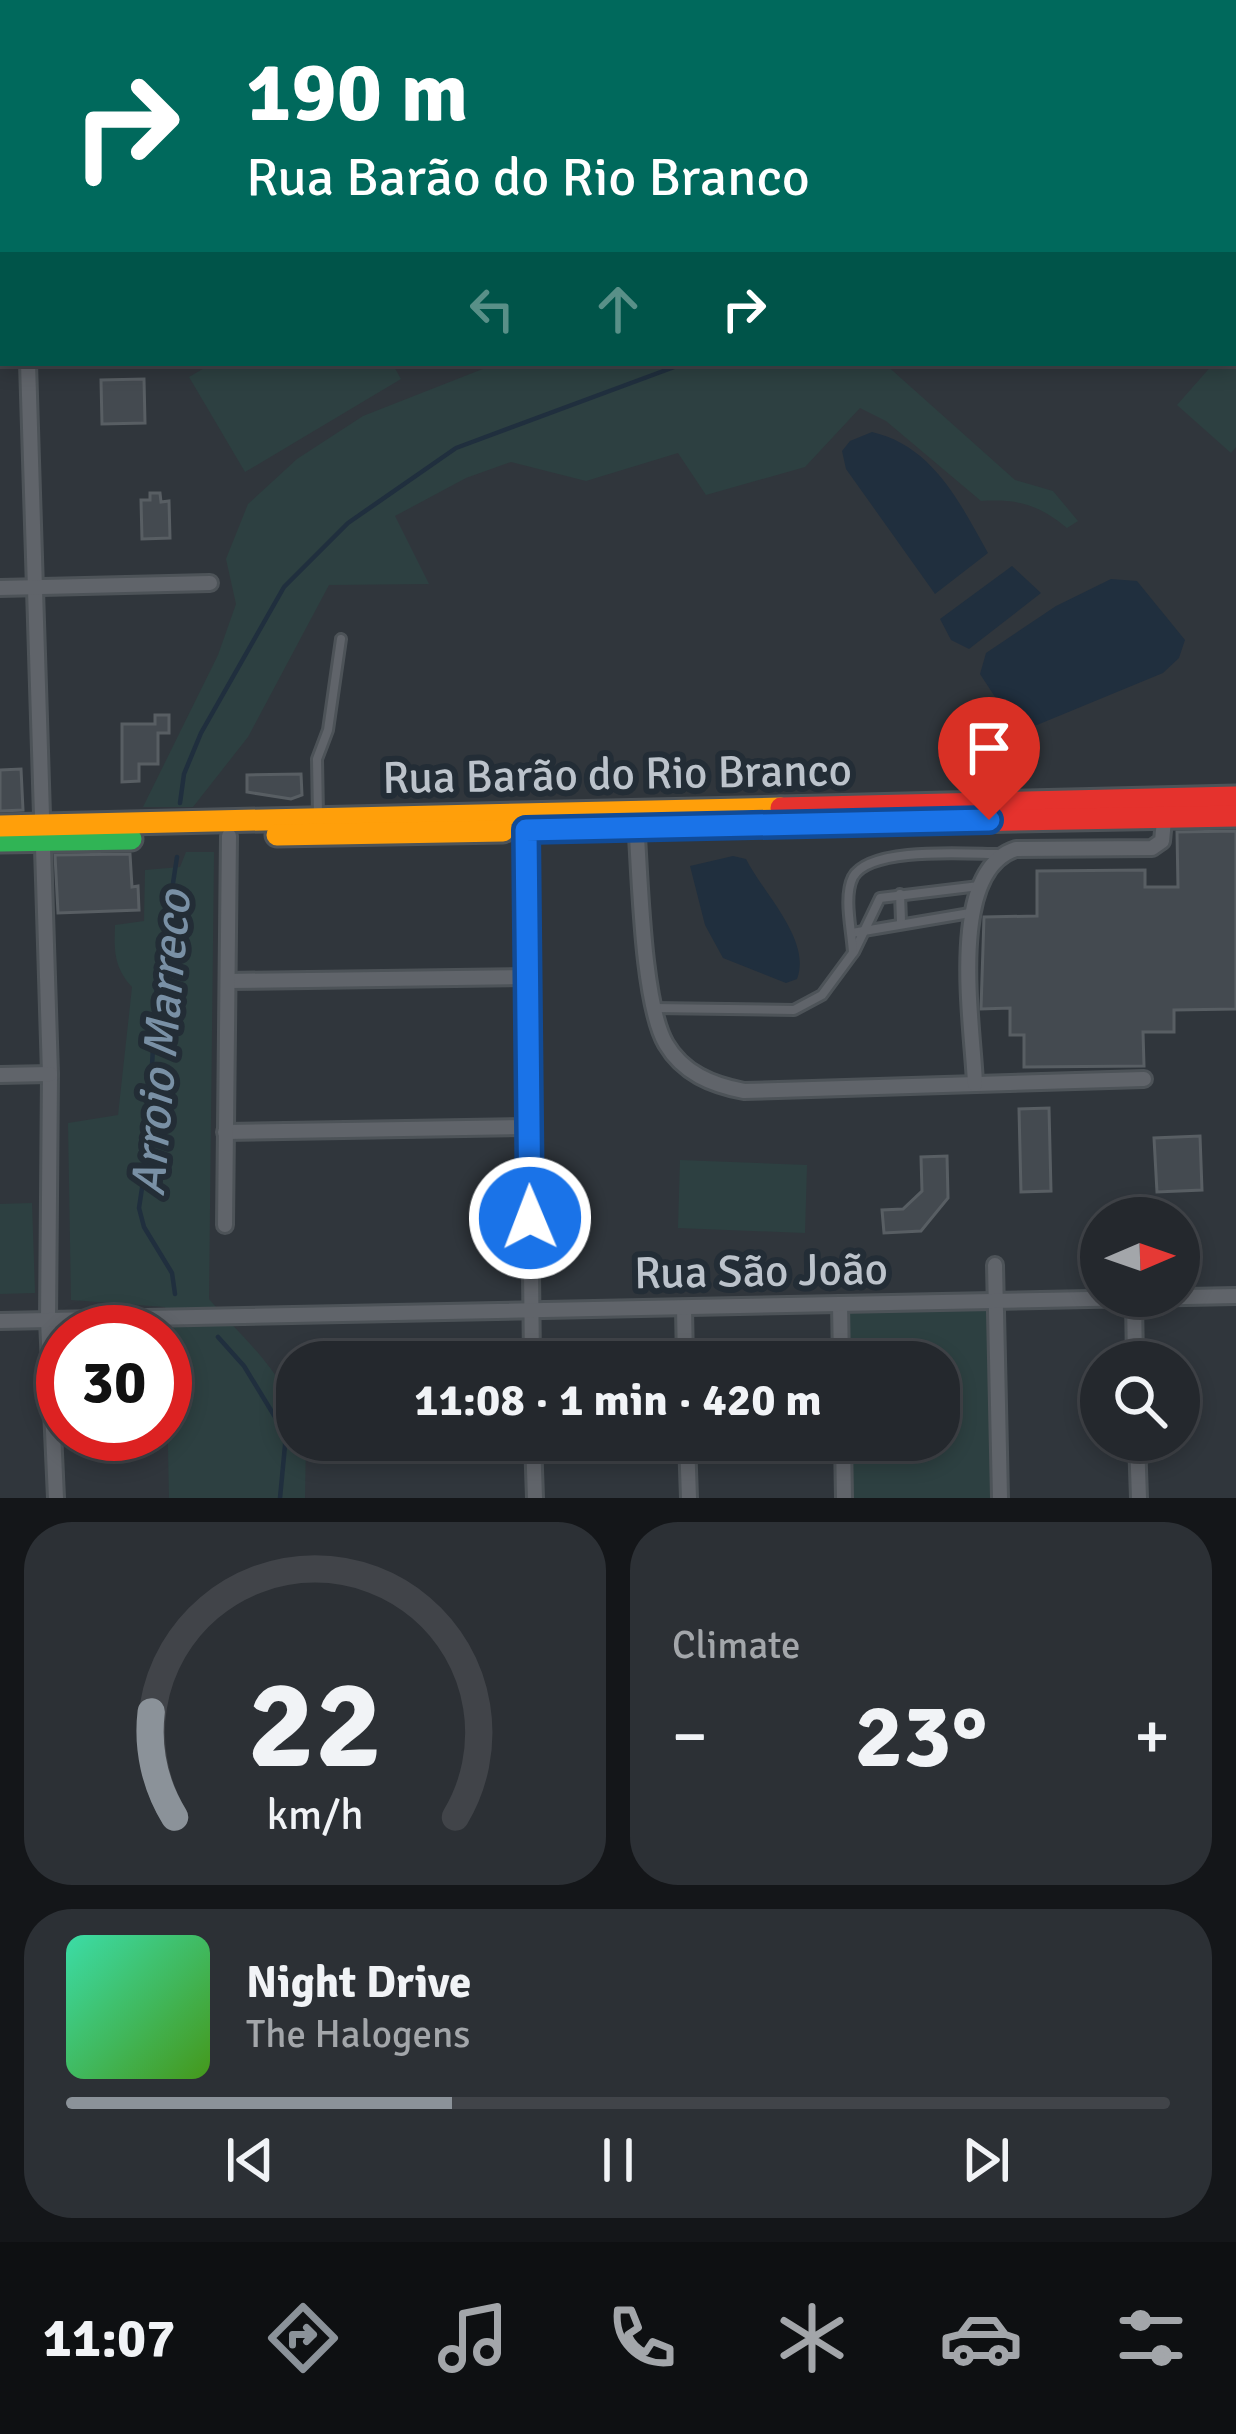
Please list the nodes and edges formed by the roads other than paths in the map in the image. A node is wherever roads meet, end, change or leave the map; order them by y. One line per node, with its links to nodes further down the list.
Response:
1 (28, 366): 4 (street)
2 (210, 583): 4 (street)
3 (0, 588): 4 (street)
4 (35, 588): 14 (street)
5 (341, 639): 12 (lane)
6 (1236, 797): 7 (main road, Rua Barão do Rio Branco)
7 (1165, 808): 8 (main road, Rua Barão do Rio Branco); 9 (main road, Rua Barão do Rio Branco); 17 (street)
8 (1236, 816)
9 (636, 820): 10 (main road, Rua Barão do Rio Branco); 27 (street)
10 (526, 823): 12 (main road, Rua Barão do Rio Branco); 25 (street)
11 (0, 826): 14 (main road, Rua Barão do Rio Branco)
12 (318, 827): 13 (main road, Rua Barão do Rio Branco); 15 (main road, Rua Barão do Rio Branco)
13 (133, 831): 14 (main road, Rua Barão do Rio Branco); 15 (main road, Rua Barão do Rio Branco)
14 (44, 833): 16 (main road, Rua Barão do Rio Branco); 28 (street)
15 (230, 836): 26 (street)
16 (0, 842)
17 (1000, 854): 18 (street); 23 (lane)
18 (979, 886): 19 (lane); 20 (street)
19 (900, 894): 21 (lane); 22 (lane)
20 (970, 913): 21 (lane); 31 (street)
21 (902, 921): 22 (lane)
22 (867, 929): 23 (lane); 24 (lane)
23 (852, 933): 24 (lane)
24 (853, 952): 27 (lane)
25 (527, 977): 26 (street); 32 (street)
26 (228, 981): 33 (street)
27 (654, 1008): 31 (street)
28 (50, 1074): 29 (street); 41 (street)
29 (0, 1075)
30 (1144, 1079): 31 (street)
31 (976, 1084)
32 (528, 1126): 33 (street); 43 (street)
33 (225, 1132): 34 (street)
34 (225, 1225)
35 (994, 1264): 38 (street)
36 (1236, 1296): 37 (street, Rua São João)
37 (1200, 1297)
38 (995, 1300): 39 (street, Rua São João); 40 (street, Rua São João); 59 (street)
39 (1080, 1300)
40 (840, 1304): 42 (street, Rua São João); 49 (street)
41 (48, 1305)
42 (684, 1308): 43 (street, Rua São João); 48 (street)
43 (531, 1310): 44 (street, Rua São João); 47 (street)
44 (192, 1317)
45 (36, 1320): 46 (street, Rua São João)
46 (0, 1321)
47 (532, 1341)
48 (685, 1341)
49 (841, 1341)
50 (54, 1461): 55 (street)
51 (534, 1461): 56 (street)
52 (687, 1461): 57 (street)
53 (843, 1461): 58 (street)
54 (1138, 1461): 60 (street)
55 (56, 1498)
56 (535, 1498)
57 (688, 1498)
58 (844, 1498)
59 (1000, 1498)
60 (1139, 1498)

